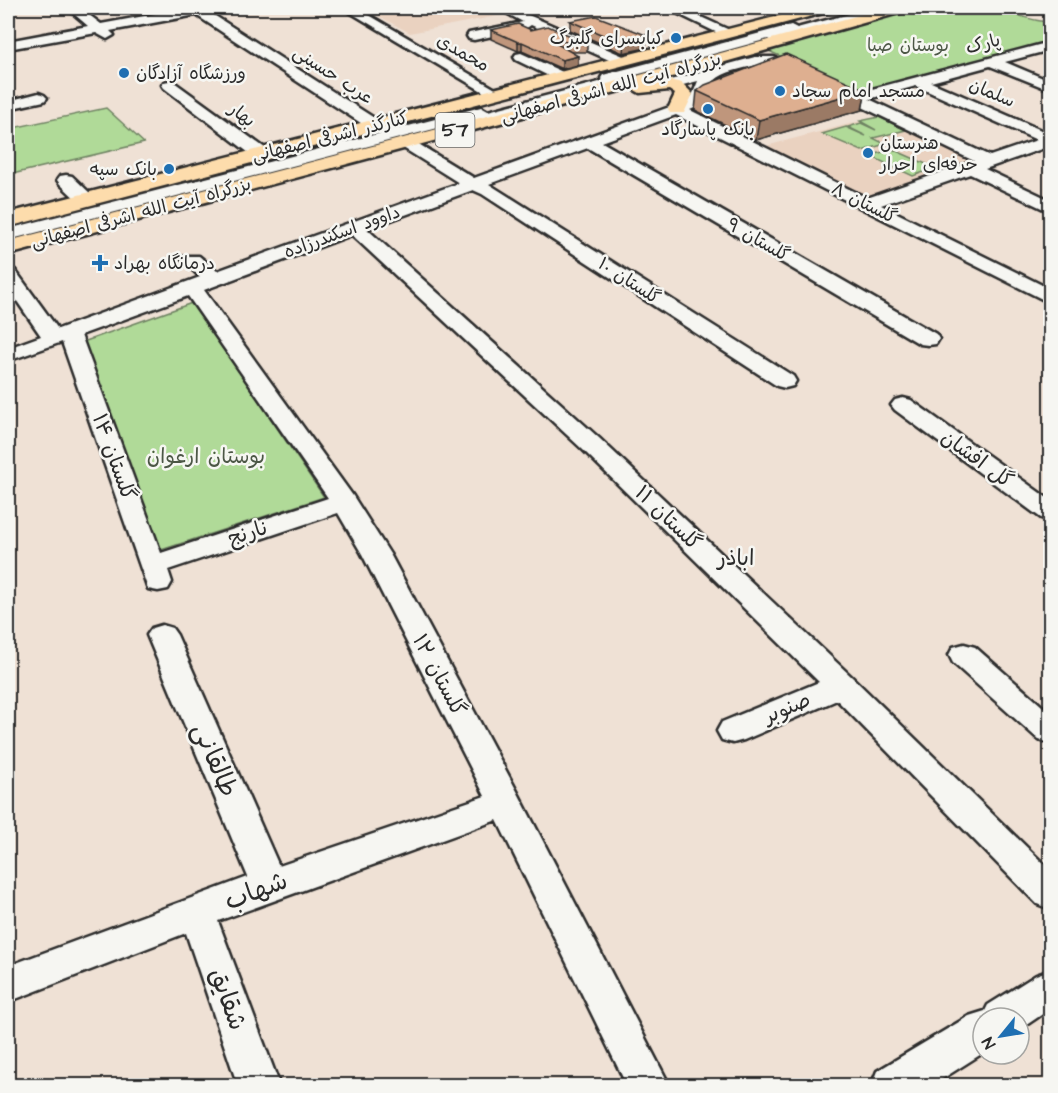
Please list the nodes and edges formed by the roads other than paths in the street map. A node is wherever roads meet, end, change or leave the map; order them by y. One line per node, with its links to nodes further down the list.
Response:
1 (73, 8): 14 (street)
2 (205, 8): 14 (street); 37 (street, عرب حسینی)
3 (349, 8): 32 (street, محمدی)
4 (503, 8): 13 (street)
5 (672, 8): 16 (street)
6 (771, 8): 12 (street)
7 (826, 8): 12 (main road, کنارگذر اشرفی اصفهانی)
8 (850, 8): 37 (main road, بزرگراه آیت الله اشرفی اصفهانی / 57)
9 (867, 8): 52 (street)
10 (884, 8): 53 (street)
11 (900, 8): 35 (main road, بزرگراه آیت الله اشرفی اصفهانی / 57)
12 (792, 16): 16 (main road, کنارگذر اشرفی اصفهانی)
13 (535, 23): 17 (street); 23 (street)
14 (98, 28): 18 (street); 19 (street)
15 (459, 30): 17 (street)
16 (729, 33): 23 (main road, کنارگذر اشرفی اصفهانی)
17 (474, 36): 20 (street)
18 (117, 43)
19 (8, 45)
20 (493, 45)
21 (1050, 46): 24 (street, پارک)
22 (521, 57): 26 (street)
23 (623, 61): 26 (main road, کنارگذر اشرفی اصفهانی)
24 (992, 62): 27 (street, پارک); 30 (street)
25 (718, 71): 29 (street); 33 (street); 36 (street, داوود اسکندرزاده)
26 (562, 77): 32 (main road, کنارگذر اشرفی اصفهانی)
27 (918, 82): 33 (street, پارک); 38 (street, سلمان)
28 (169, 85): 41 (street, بهار)
29 (668, 85): 35 (main road); 36 (main road)
30 (1050, 86)
31 (27, 87): 34 (street)
32 (497, 94): 37 (main road, کنارگذر اشرفی اصفهانی)
33 (856, 98): 42 (street)
34 (8, 105)
35 (548, 106): 40 (main road, بزرگراه آیت الله اشرفی اصفهانی / 57)
36 (677, 109): 39 (street, داوود اسکندرزاده); 47 (street, گلستان ٨)
37 (384, 127): 41 (main road, کنارگذر اشرفی اصفهانی); 51 (main road, بزرگراه آیت الله اشرفی اصفهانی / 57)
38 (1050, 140): 42 (street)
39 (588, 141): 45 (street, داوود اسکندرزاده); 61 (street, گلستان ۹)
40 (406, 143): 45 (street, گلستان ۱۰); 54 (main road, بزرگراه آیت الله اشرفی اصفهانی / 57)
41 (263, 155): 46 (main road, کنارگذر اشرفی اصفهانی)
42 (988, 162): 43 (street)
43 (971, 168): 47 (street); 48 (street)
44 (66, 180): 46 (street)
45 (472, 184): 50 (street, داوود اسکندرزاده); 63 (street, گلستان ۱۰)
46 (87, 200): 49 (main road, کنارگذر اشرفی اصفهانی)
47 (865, 204): 57 (street, گلستان ٨)
48 (1050, 207)
49 (8, 220)
50 (354, 227): 56 (street, داوود اسکندرزاده); 70 (street, گلستان ۱۱)
51 (8, 228)
52 (8, 235)
53 (8, 242)
54 (8, 248)
55 (8, 274): 58 (street, گلستان ۱۴)
56 (199, 275): 60 (street, داوود اسکندرزاده); 65 (street, گلستان ۱۲)
57 (1050, 297)
58 (28, 304): 59 (street); 60 (street, گلستان ۱۴)
59 (8, 309)
60 (61, 335): 62 (street, داوود اسکندرزاده); 67 (street, گلستان ۱۴)
61 (928, 339)
62 (8, 354)
63 (785, 381)
64 (903, 405): 66 (street, گل افشان)
65 (344, 502): 67 (street, نارنج); 73 (street, گلستان ۱۲)
66 (1050, 512)
67 (155, 573)
68 (162, 635): 74 (street, طالقانی)
69 (964, 655): 72 (street)
70 (841, 685): 71 (street, صنوبر); 75 (street, گلستان ۱۱)
71 (733, 731)
72 (1050, 731)
73 (506, 803): 74 (street, شهاب); 82 (street, گلستان ۱۲)
74 (269, 885): 76 (street, شهاب)
75 (1050, 893)
76 (196, 913): 77 (street, شهاب); 81 (street, شقایق)
77 (8, 984)
78 (1049, 992): 79 (street)
79 (1024, 1006)
80 (971, 1037): 83 (street)
81 (259, 1086)
82 (649, 1086)
83 (892, 1086)

